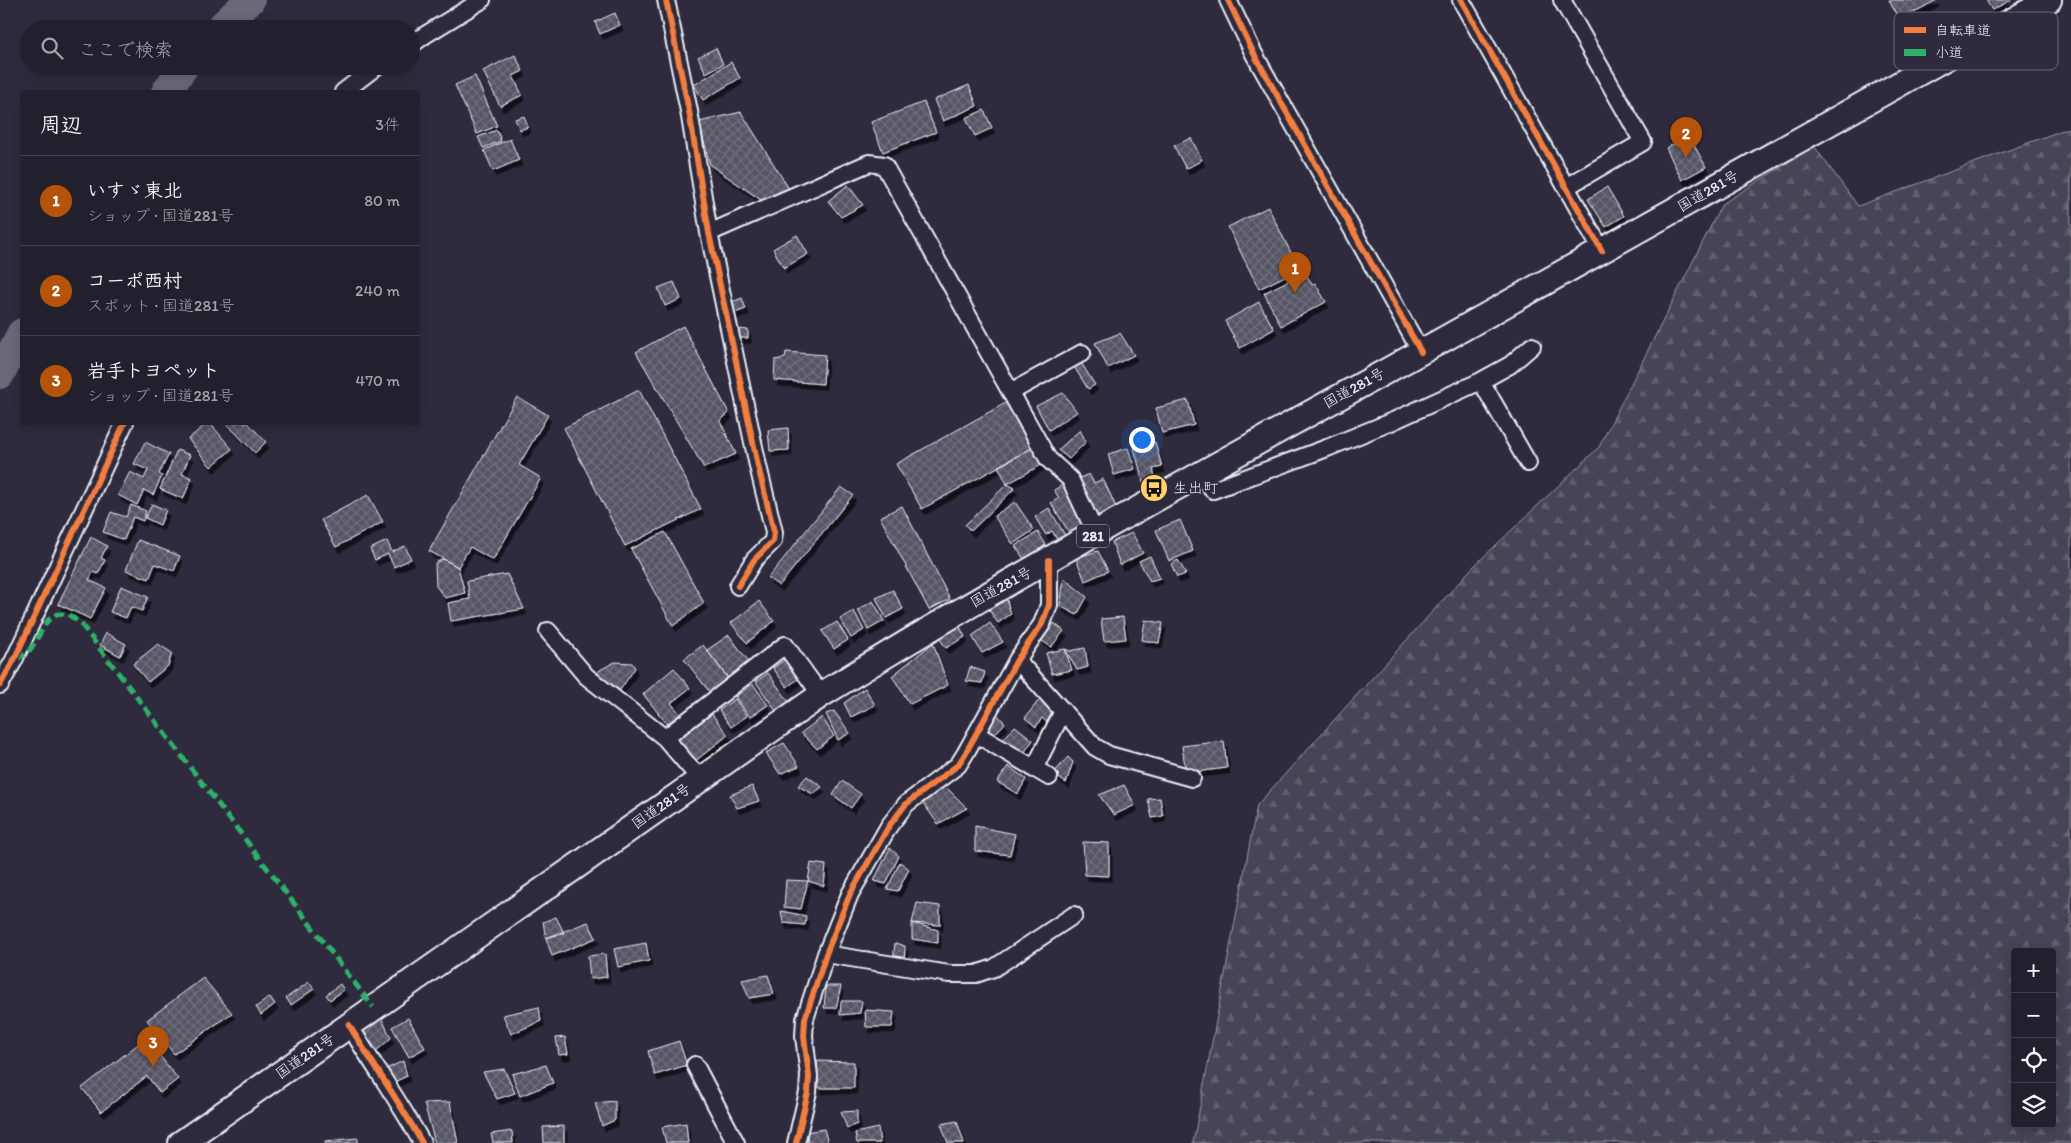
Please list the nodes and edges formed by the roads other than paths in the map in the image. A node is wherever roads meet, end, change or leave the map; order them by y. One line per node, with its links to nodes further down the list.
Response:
1 (482, 0): 8 (street)
2 (666, 0): 13 (street)
3 (1228, 0): 16 (street)
4 (1461, 0): 12 (street)
5 (1562, 0): 12 (street)
6 (2049, 0): 7 (highway, 国道281号 / 281)
7 (2027, 12)
8 (420, 38)
9 (1922, 70): 14 (highway, 国道281号 / 281)
10 (365, 75): 11 (street)
11 (346, 90)
12 (1566, 187): 14 (street)
13 (709, 233): 19 (street); 25 (street)
14 (1602, 251): 16 (highway, 国道281号 / 281)
15 (1532, 346): 18 (street)
16 (1421, 352): 22 (highway, 国道281号 / 281)
17 (1082, 353): 19 (street)
18 (1480, 381): 21 (street); 22 (street)
19 (1010, 392): 23 (street)
20 (125, 425): 28 (street)
21 (1528, 463)
22 (1202, 473): 23 (highway, 国道281号 / 281)
23 (1096, 534): 24 (highway, 国道281号 / 281)
24 (1049, 560): 27 (street); 29 (highway, 国道281号 / 281)
25 (738, 586)
26 (548, 631): 32 (street)
27 (1017, 660): 30 (street); 31 (street)
28 (0, 685)
29 (821, 695): 32 (street); 36 (highway, 国道281号 / 281)
30 (1063, 711): 33 (street); 35 (street)
31 (976, 734): 33 (street); 38 (street)
32 (665, 738): 36 (street)
33 (1034, 768): 34 (street)
34 (1049, 777)
35 (1192, 778)
36 (700, 779): 39 (highway, 国道281号 / 281)
37 (1074, 915): 38 (street)
38 (826, 954): 44 (street)
39 (349, 1025): 41 (highway, 国道281号 / 281); 42 (street)
40 (695, 1066): 43 (street)
41 (181, 1143)
42 (422, 1143)
43 (736, 1143)
44 (796, 1143)

